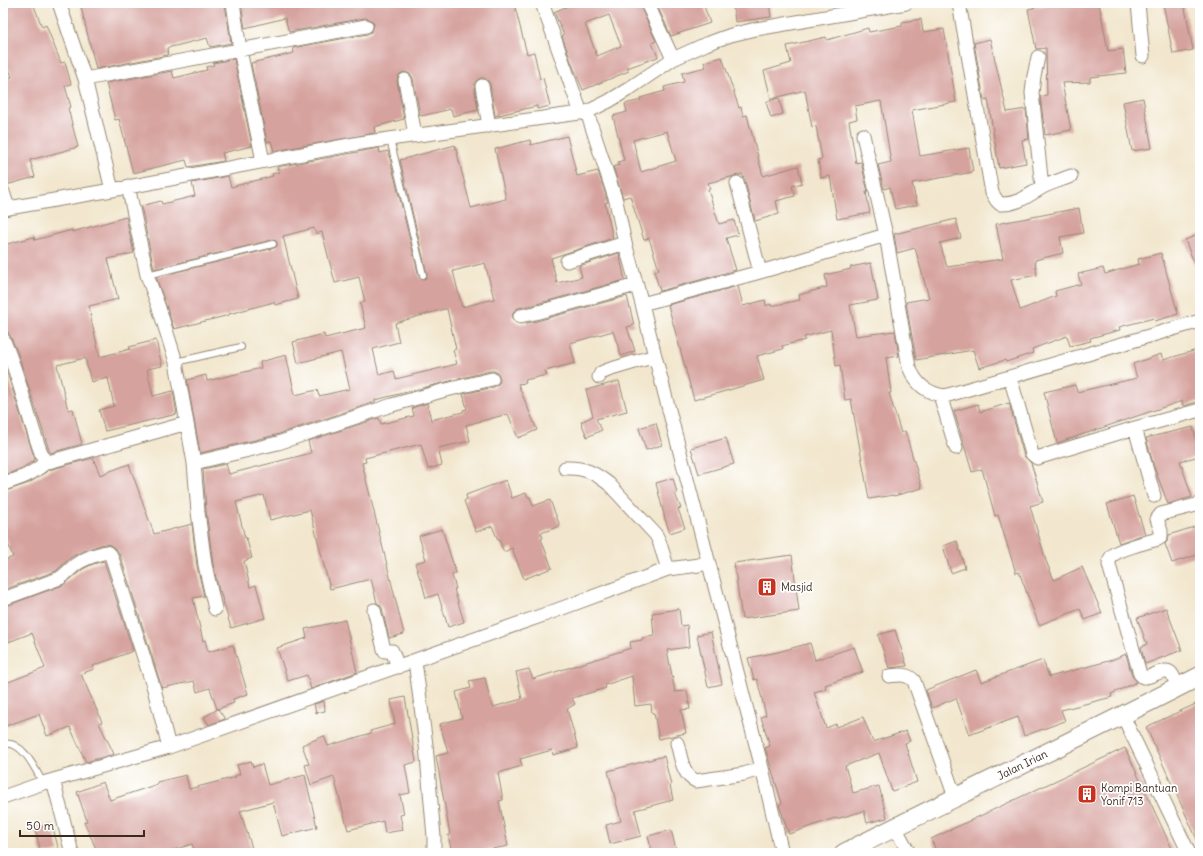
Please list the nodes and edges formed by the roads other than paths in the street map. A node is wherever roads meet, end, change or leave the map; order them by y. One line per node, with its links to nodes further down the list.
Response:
1 (59, 3): 14 (street)
2 (233, 3): 10 (street)
3 (542, 3): 17 (street)
4 (648, 3): 13 (street)
5 (903, 3): 8 (street)
6 (959, 3): 26 (street)
7 (1138, 3): 11 (street)
8 (860, 7): 13 (street)
9 (366, 26): 10 (street)
10 (240, 50): 14 (street); 22 (street)
11 (1143, 56)
12 (1038, 57): 26 (street)
13 (673, 59): 17 (street)
14 (85, 79): 27 (street)
15 (406, 80): 19 (street)
16 (482, 86): 18 (street)
17 (584, 112): 18 (street); 31 (street)
18 (489, 126): 19 (street)
19 (415, 135): 21 (street)
20 (863, 135): 30 (street)
21 (390, 138): 22 (street); 36 (lane)
22 (262, 161): 25 (street)
23 (1071, 176): 26 (street)
24 (737, 183): 34 (street)
25 (128, 186): 27 (street); 35 (street)
26 (1042, 187)
27 (112, 190): 29 (street)
28 (3, 192): 29 (street)
29 (6, 208)
30 (886, 235): 34 (street); 48 (street)
31 (625, 243): 33 (street); 37 (street)
32 (273, 244): 35 (lane)
33 (567, 261)
34 (760, 272): 38 (street)
35 (147, 274): 44 (street)
36 (423, 275)
37 (636, 285): 38 (street); 39 (street)
38 (642, 304): 43 (street)
39 (520, 316)
40 (1200, 321): 46 (street)
41 (3, 339): 53 (street)
42 (241, 347): 44 (lane)
43 (654, 356): 45 (street); 59 (street)
44 (176, 362): 50 (street)
45 (599, 377)
46 (1010, 377): 48 (street); 51 (street)
47 (492, 379): 54 (street)
48 (940, 395): 52 (street)
49 (1200, 410): 51 (street)
50 (187, 423): 53 (street); 54 (street)
51 (1135, 428): 57 (street)
52 (956, 448)
53 (45, 463): 56 (street)
54 (194, 463): 62 (street)
55 (565, 468): 60 (street)
56 (3, 484)
57 (1154, 496)
58 (1200, 504): 68 (street)
59 (704, 563): 60 (street); 73 (street)
60 (671, 569): 64 (street)
61 (3, 599): 72 (street)
62 (215, 609)
63 (374, 610): 65 (street)
64 (415, 661): 65 (street); 79 (street)
65 (398, 667): 72 (street)
66 (890, 676): 76 (street)
67 (1200, 676): 68 (street, Jalan Irian)
68 (1178, 688): 69 (street, Jalan Irian)
69 (1123, 716): 76 (street, Jalan Irian); 83 (street)
70 (677, 743): 73 (street)
71 (3, 744): 74 (lane)
72 (169, 747): 74 (street)
73 (762, 768): 80 (street)
74 (48, 781): 75 (street); 78 (street)
75 (3, 797)
76 (955, 797): 77 (street, Jalan Irian)
77 (895, 827): 81 (street, Jalan Irian); 82 (street)
78 (72, 853)
79 (434, 853)
80 (782, 853)
81 (844, 853)
82 (909, 853)
83 (1190, 853)

